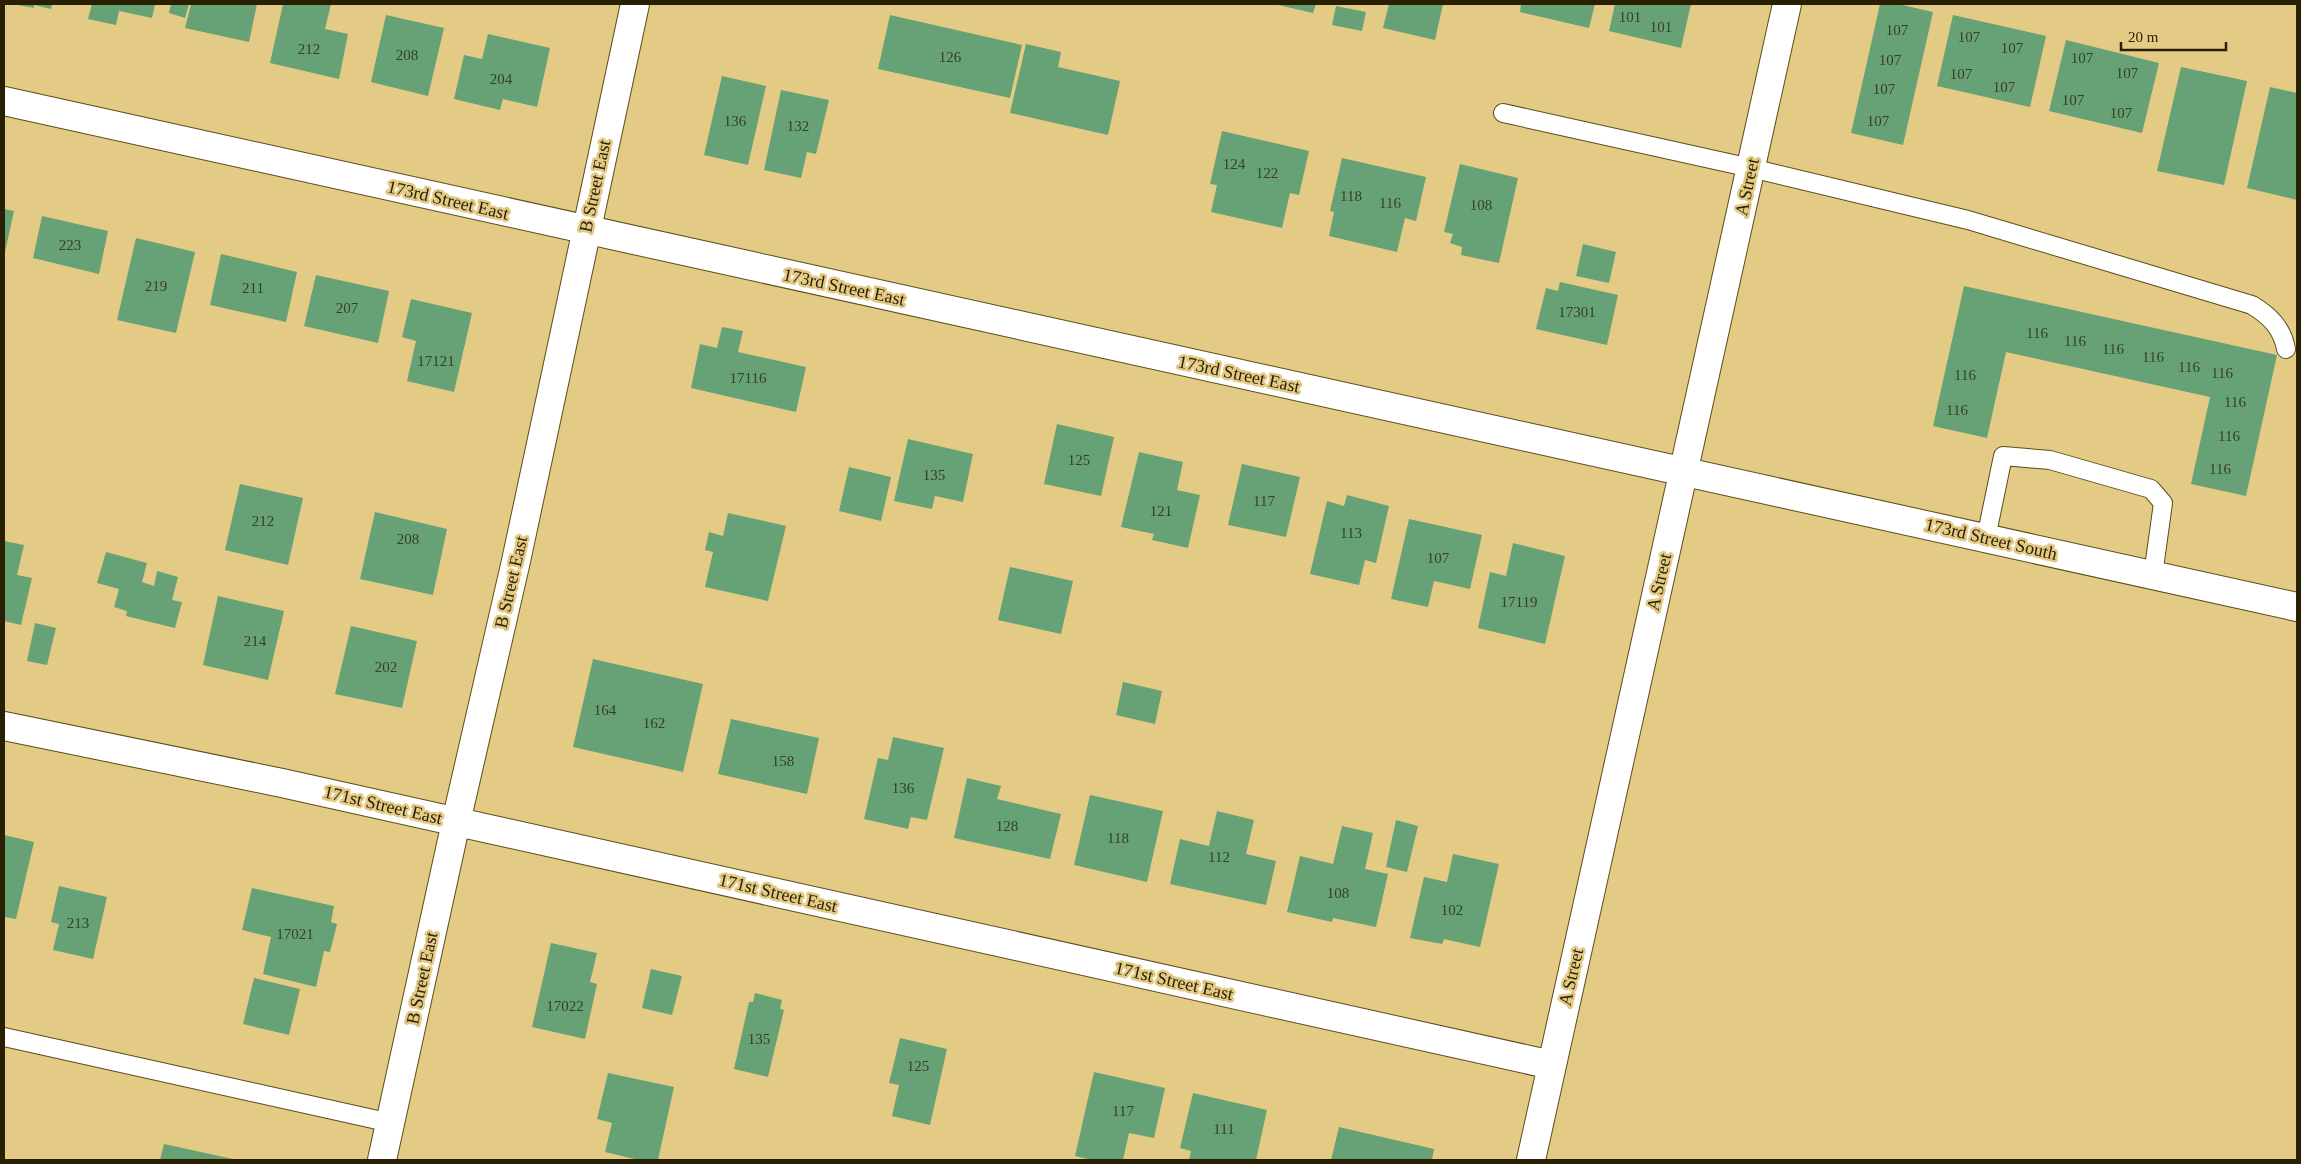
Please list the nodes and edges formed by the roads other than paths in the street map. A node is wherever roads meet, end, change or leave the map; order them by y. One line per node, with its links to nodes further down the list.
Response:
1 (635, 4): 6 (street, B Street East)
2 (1787, 4): 5 (street, A Street)
3 (4, 101): 6 (street, 173rd Street East)
4 (1503, 114): 5 (lane)
5 (1751, 168): 7 (lane); 8 (street, A Street)
6 (585, 230): 8 (street, 173rd Street East); 13 (street, B Street East)
7 (2286, 349)
8 (1684, 471): 9 (street, 173rd Street South); 15 (street, A Street)
9 (1986, 538): 10 (street, 173rd Street South); 10 (lane)
10 (2153, 575): 11 (street, 173rd Street South)
11 (2297, 607)
12 (4, 726): 13 (street, 171st Street East)
13 (456, 822): 15 (street, 171st Street East); 16 (street, B Street East)
14 (4, 1037): 16 (lane)
15 (1552, 1065): 18 (street, A Street)
16 (390, 1124): 17 (street, B Street East)
17 (382, 1160)
18 (1531, 1160)

